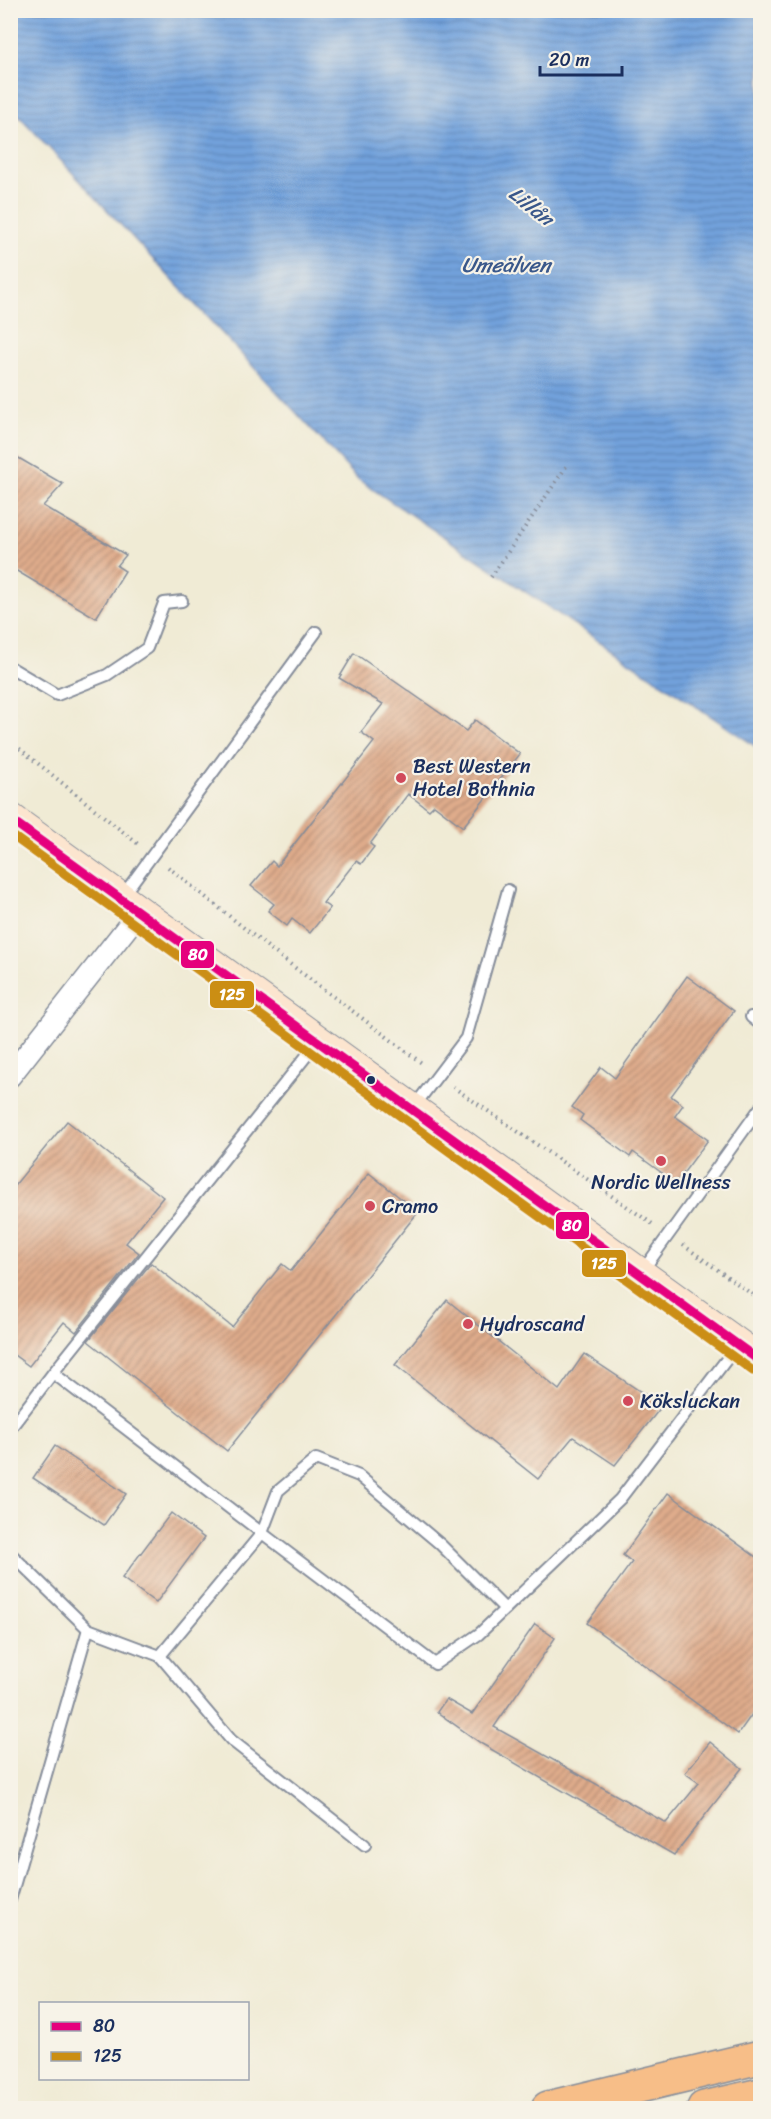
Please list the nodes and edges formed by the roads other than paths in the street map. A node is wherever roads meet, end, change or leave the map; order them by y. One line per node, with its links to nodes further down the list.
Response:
1 (182, 601): 3 (lane)
2 (316, 632): 6 (lane)
3 (10, 667)
4 (10, 819): 6 (street)
5 (508, 890): 11 (lane)
6 (131, 905): 9 (street); 10 (street)
7 (751, 1017): 8 (lane)
8 (760, 1024)
9 (319, 1040): 11 (street); 15 (lane)
10 (10, 1076)
11 (413, 1108): 13 (street)
12 (760, 1108): 13 (lane)
13 (641, 1274): 14 (street)
14 (749, 1352): 19 (lane)
15 (53, 1373): 16 (lane); 17 (lane)
16 (10, 1429)
17 (262, 1533): 19 (lane); 19 (lane); 21 (lane)
18 (10, 1553): 20 (lane)
19 (505, 1609)
20 (88, 1629): 21 (lane); 23 (lane)
21 (160, 1656): 22 (lane)
22 (365, 1845)
23 (10, 1900)
24 (760, 2058): 26 (highway)
25 (760, 2095): 27 (highway)
26 (549, 2109)
27 (704, 2109)

